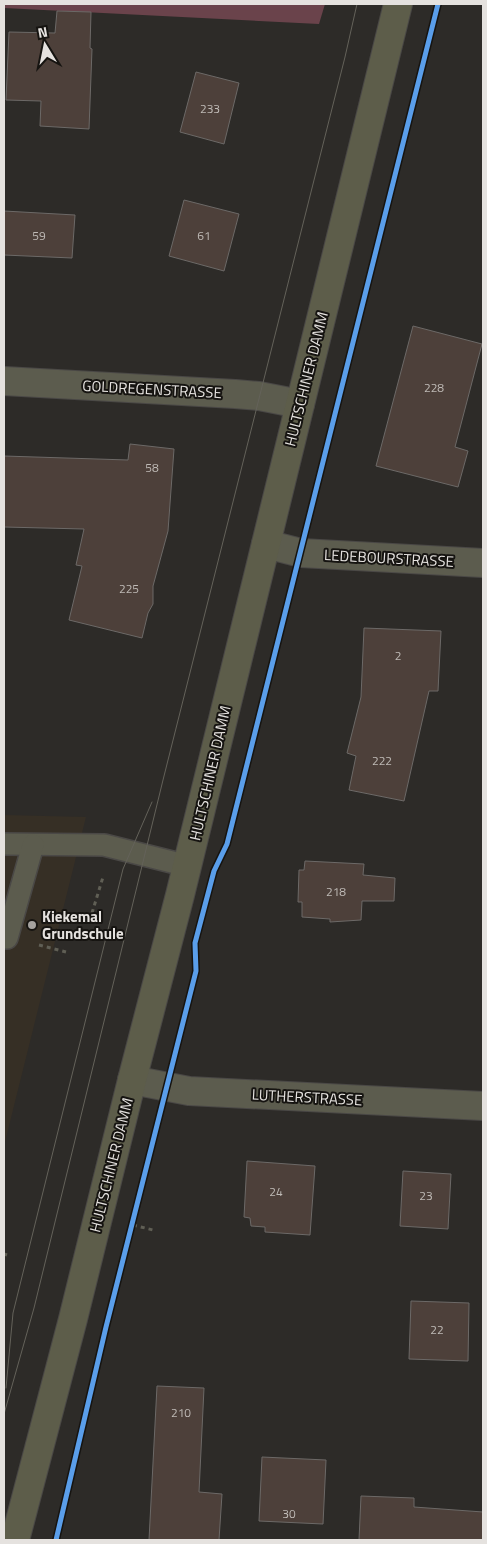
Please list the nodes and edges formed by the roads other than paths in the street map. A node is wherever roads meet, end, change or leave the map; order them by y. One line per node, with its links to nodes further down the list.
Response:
1 (398, 4): 3 (main road, HULTSCHINER DAMM)
2 (4, 381): 3 (street, GOLDREGENSTRASSE)
3 (300, 404): 4 (main road, HULTSCHINER DAMM)
4 (266, 544): 5 (street, LEDEBOURSTRASSE); 8 (main road, HULTSCHINER DAMM)
5 (483, 563)
6 (4, 844): 7 (lane)
7 (33, 845): 8 (lane); 9 (lane)
8 (188, 866): 10 (main road, HULTSCHINER DAMM)
9 (4, 937)
10 (132, 1080): 11 (street, LUTHERSTRASSE); 12 (main road, HULTSCHINER DAMM)
11 (483, 1106)
12 (15, 1540)

